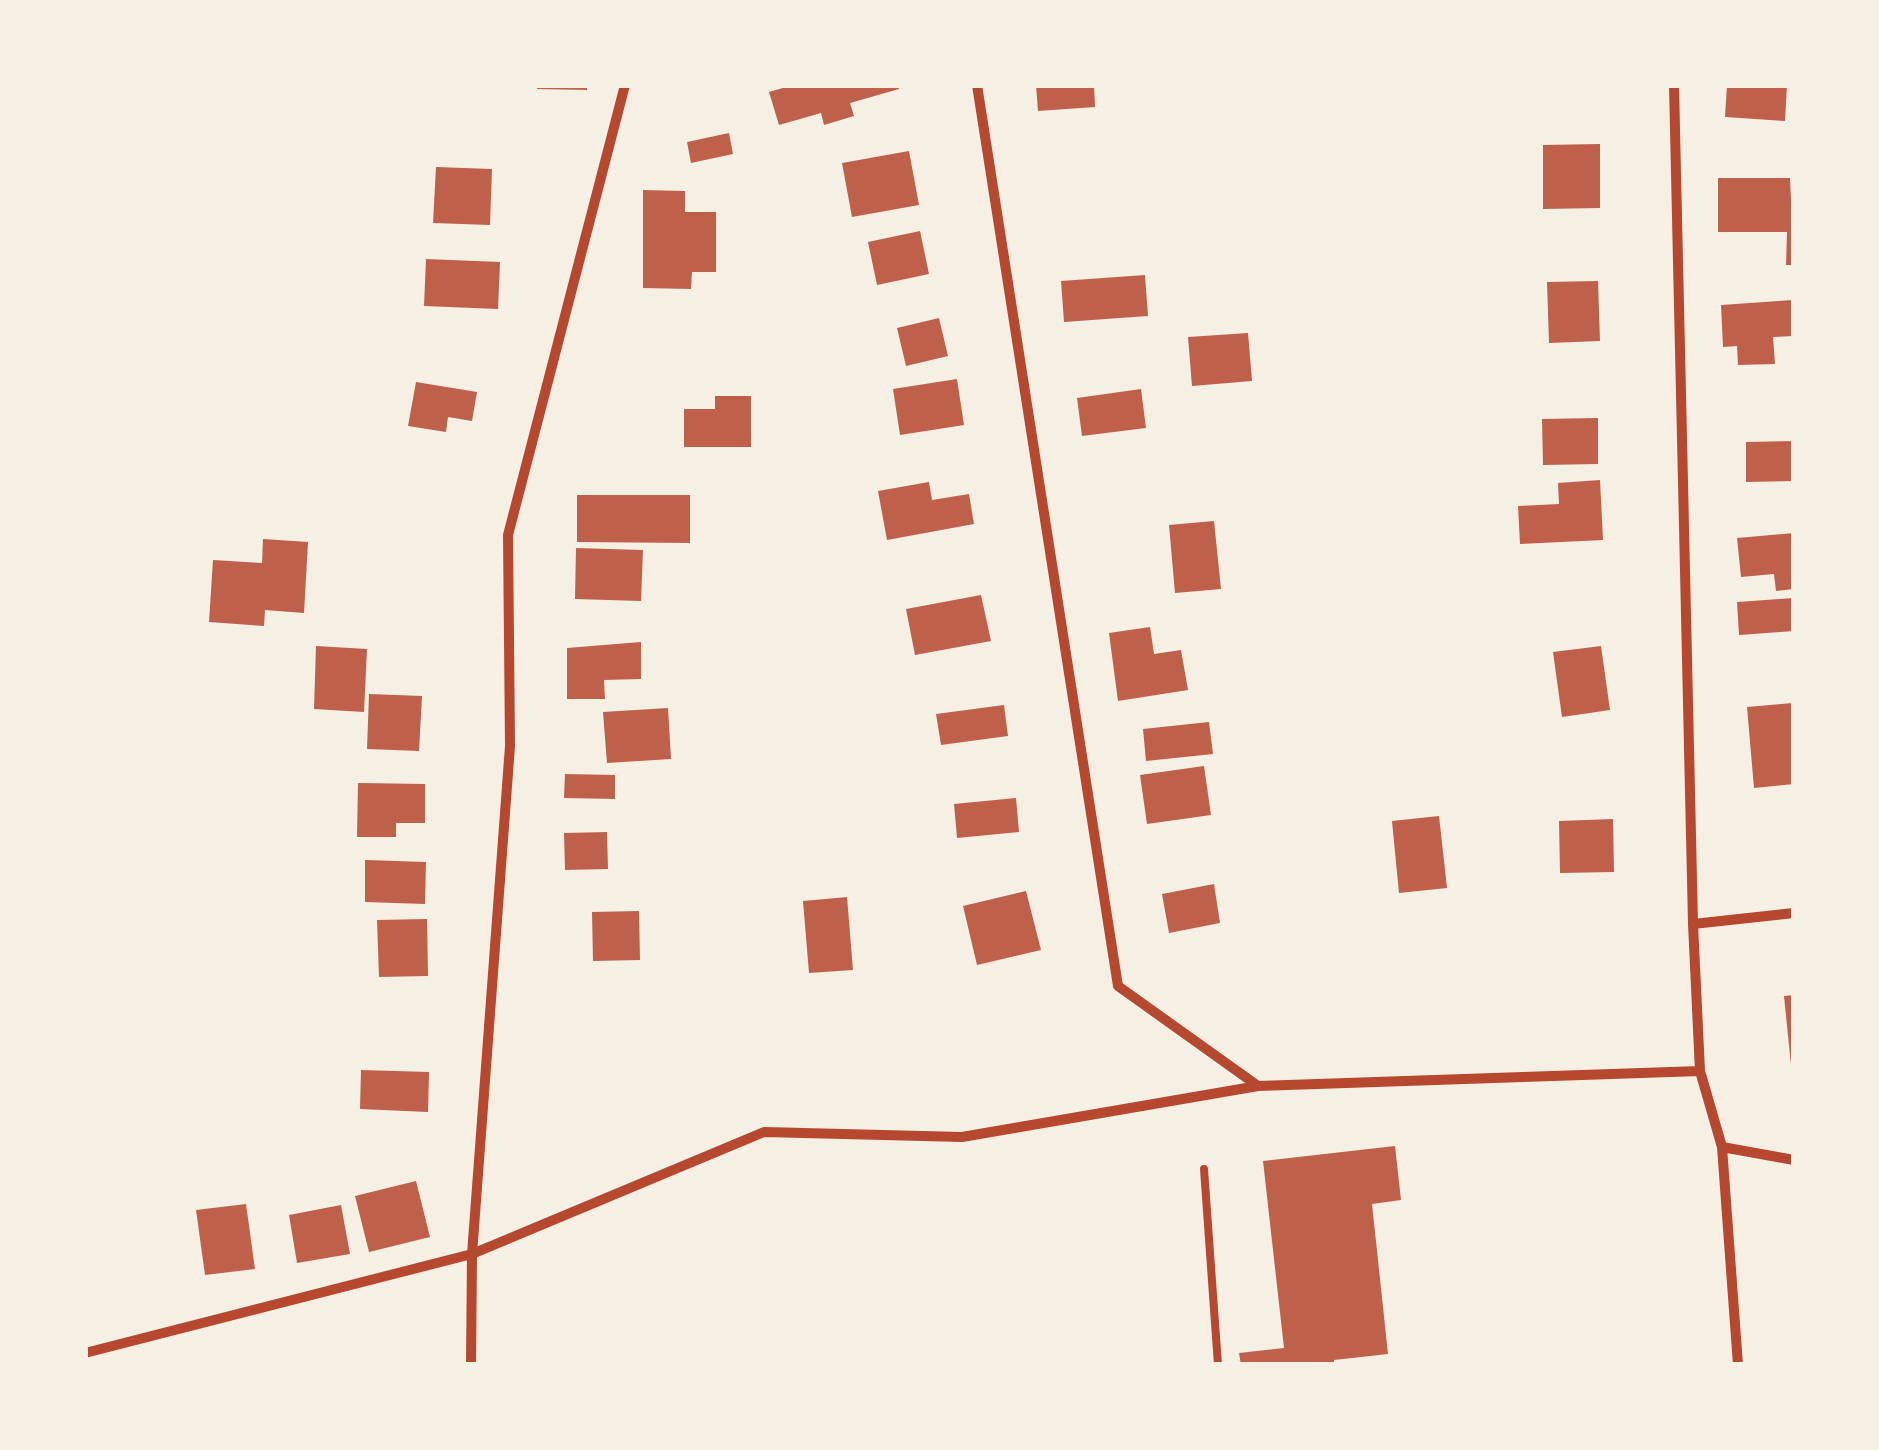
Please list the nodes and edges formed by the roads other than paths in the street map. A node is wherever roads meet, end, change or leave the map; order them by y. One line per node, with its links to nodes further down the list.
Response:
1 (625, 85): 11 (street)
2 (977, 85): 7 (street)
3 (1674, 85): 5 (street)
4 (1794, 913): 5 (street)
5 (1693, 924): 6 (street)
6 (1700, 1071): 7 (street); 8 (street)
7 (1258, 1086): 11 (street)
8 (1722, 1146): 9 (street); 15 (street)
9 (1794, 1160)
10 (1204, 1169): 14 (lane)
11 (472, 1254): 12 (street); 13 (street)
12 (85, 1353)
13 (471, 1365)
14 (1218, 1365)
15 (1738, 1365)

